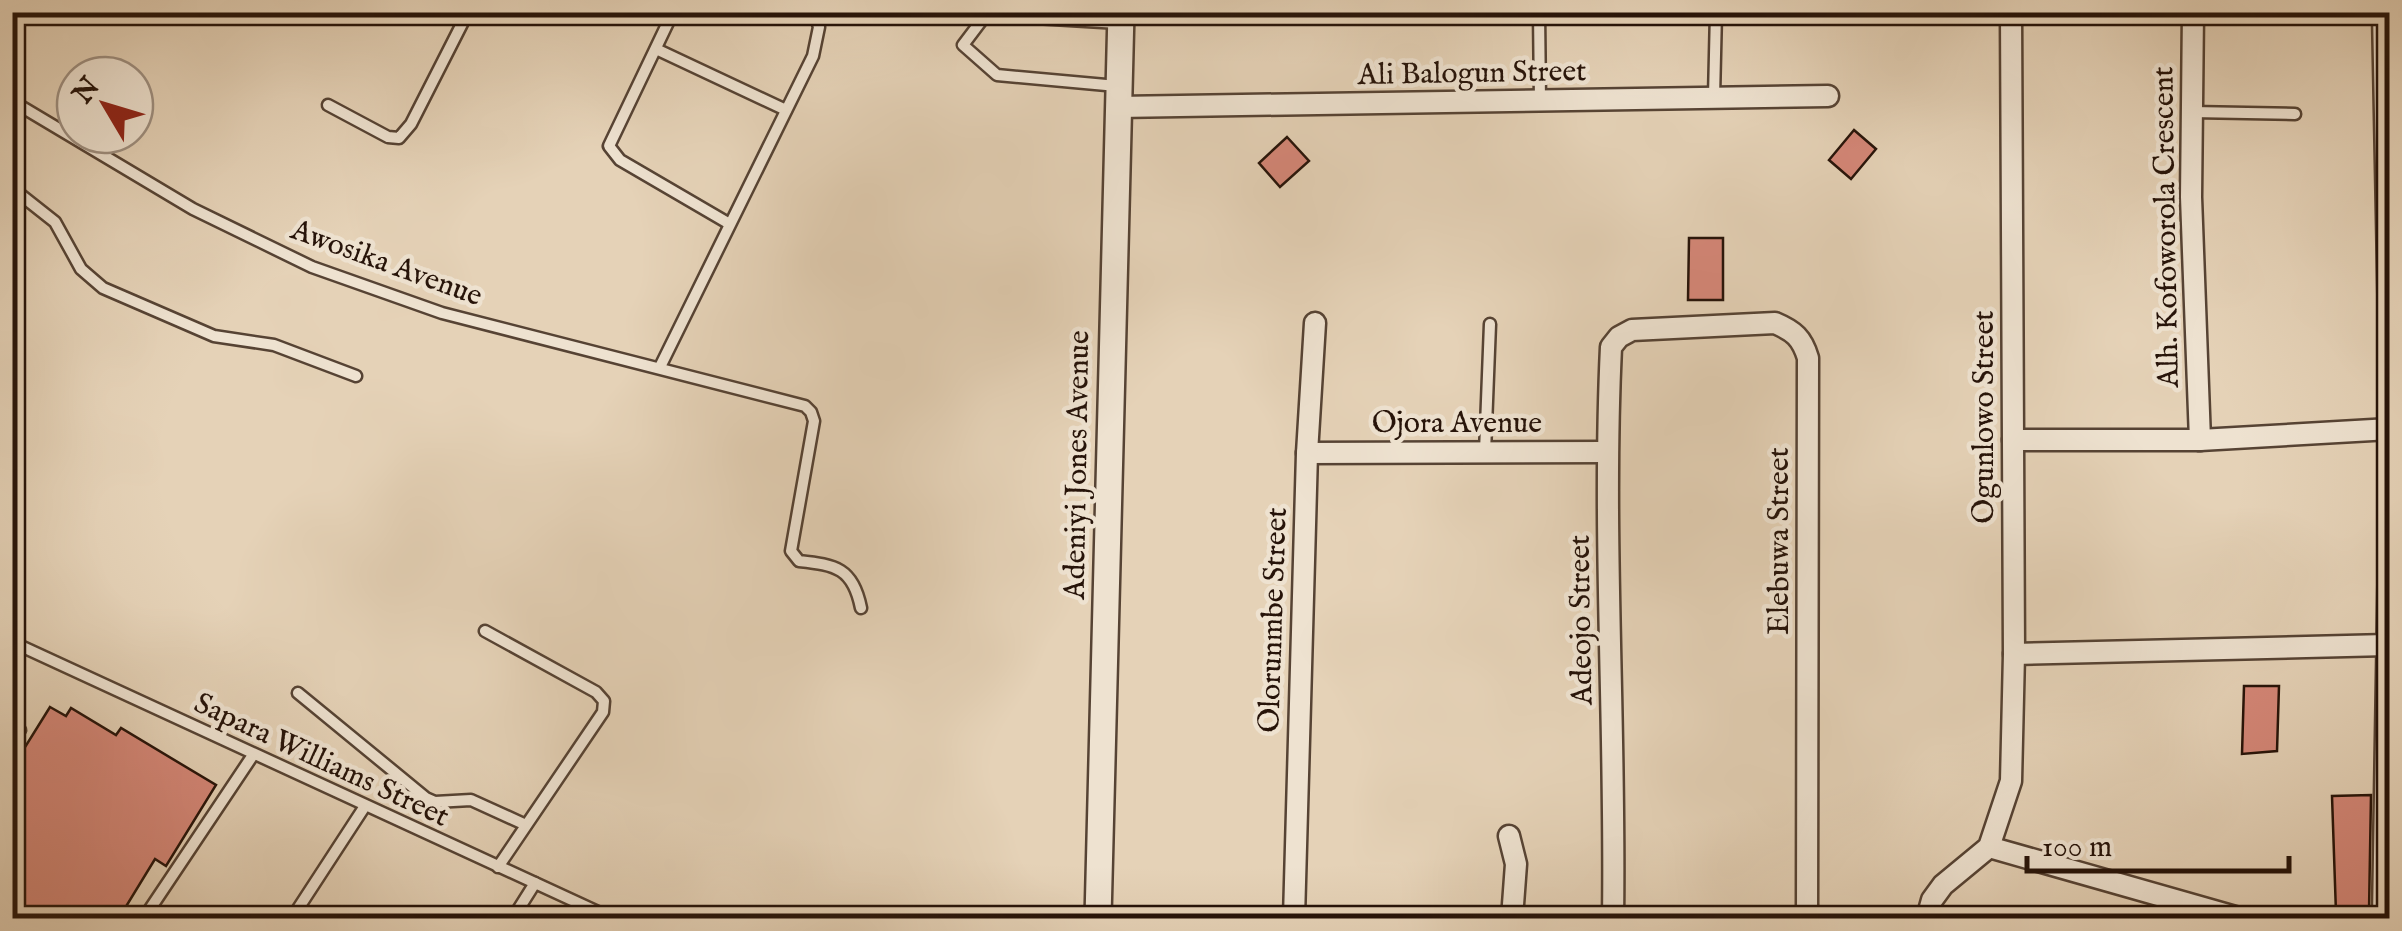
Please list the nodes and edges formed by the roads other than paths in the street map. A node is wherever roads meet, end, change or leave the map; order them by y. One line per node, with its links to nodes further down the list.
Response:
1 (468, 12): 19 (lane)
2 (673, 12): 12 (lane)
3 (814, 12): 20 (lane)
4 (988, 12): 15 (lane)
5 (1028, 12): 11 (lane)
6 (1539, 12): 17 (lane)
7 (1716, 12): 16 (lane)
8 (2011, 12): 32 (street, Ogunlowo Street)
9 (2193, 12): 21 (street, Alh. Kofoworola Crescent)
10 (2383, 12): 13 (street)
11 (1120, 18): 15 (street, Adeniyi Jones Avenue)
12 (656, 49): 20 (lane); 24 (lane)
13 (2387, 70): 29 (street)
14 (1828, 96): 16 (street, Ali Balogun Street)
15 (1118, 97): 17 (street, Ali Balogun Street); 55 (street, Adeniyi Jones Avenue)
16 (1714, 98): 17 (street, Ali Balogun Street)
17 (1540, 101)
18 (12, 102): 28 (lane, Awosika Avenue)
19 (328, 105)
20 (786, 110): 24 (lane)
21 (2192, 112): 22 (lane); 33 (street, Alh. Kofoworola Crescent)
22 (2294, 114)
23 (12, 188): 30 (lane)
24 (728, 223): 28 (lane)
25 (1315, 323): 36 (street, Olorunmbe Street)
26 (1490, 324): 34 (lane)
27 (1632, 330): 35 (street, Adeojo Street); 59 (street, Elebuwa Street)
28 (660, 368): 38 (lane, Awosika Avenue)
29 (2390, 371)
30 (356, 376)
31 (2390, 429): 33 (street)
32 (2014, 440): 33 (street); 42 (street, Ogunlowo Street)
33 (2200, 440)
34 (1485, 452): 35 (street, Ojora Avenue); 36 (street, Ojora Avenue)
35 (1606, 452): 58 (street, Adeojo Street)
36 (1307, 453): 56 (street, Olorunmbe Street)
37 (2390, 494): 41 (street)
38 (861, 608)
39 (485, 631): 46 (lane)
40 (12, 642): 44 (lane, Sapara Williams Street)
41 (2387, 645): 42 (street); 62 (street)
42 (2014, 654): 48 (street, Ogunlowo Street)
43 (298, 693): 46 (lane)
44 (253, 755): 45 (lane, Sapara Williams Street); 51 (lane)
45 (365, 806): 49 (lane, Sapara Williams Street); 52 (lane)
46 (526, 826): 49 (lane)
47 (1509, 836): 57 (street)
48 (1990, 847): 60 (street); 61 (street)
49 (498, 866): 50 (lane, Sapara Williams Street)
50 (535, 884): 53 (lane); 54 (lane, Sapara Williams Street)
51 (144, 918)
52 (292, 918)
53 (513, 918)
54 (611, 918)
55 (1098, 918)
56 (1294, 918)
57 (1512, 918)
58 (1613, 918)
59 (1807, 918)
60 (1927, 918)
61 (2239, 918)
62 (2383, 918)

